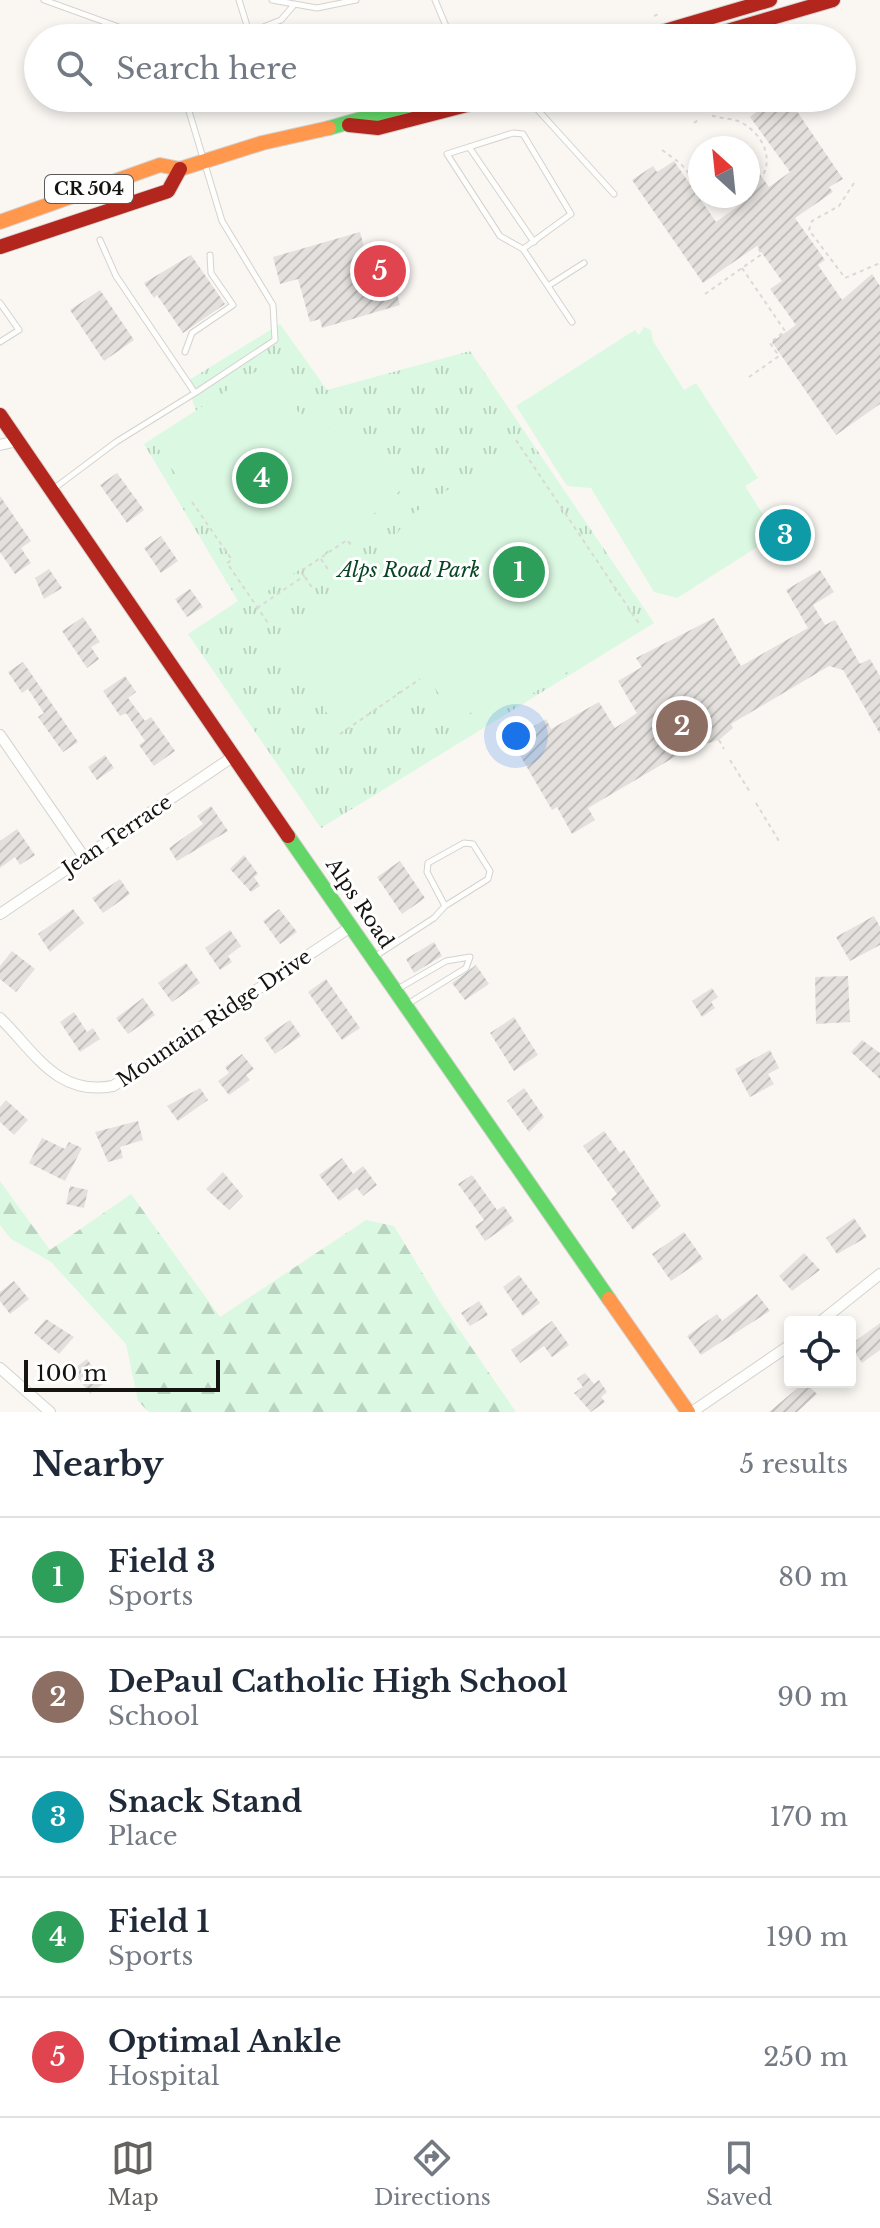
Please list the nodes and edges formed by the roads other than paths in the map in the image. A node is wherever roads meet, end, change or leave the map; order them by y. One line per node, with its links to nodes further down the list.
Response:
1 (44, 0): 9 (lane)
2 (239, 0): 10 (lane)
3 (272, 0): 8 (lane)
4 (356, 0): 8 (lane)
5 (435, 0): 12 (lane)
6 (770, 0): 13 (main road)
7 (833, 0): 14 (main road)
8 (293, 6): 11 (lane)
9 (110, 24)
10 (246, 24)
11 (270, 24)
12 (445, 24)
13 (689, 24)
14 (751, 24)
15 (189, 112): 21 (lane)
16 (387, 112): 19 (main road, CR 504)
17 (440, 112): 19 (main road, CR 504)
18 (540, 112): 23 (lane)
19 (343, 125): 21 (main road, CR 504)
20 (469, 146): 26 (lane); 26 (lane); 28 (lane)
21 (205, 161): 22 (main road, CR 504); 36 (lane)
22 (180, 169): 24 (main road, CR 504); 27 (main road, CR 504)
23 (614, 194)
24 (0, 222)
25 (100, 240): 36 (lane)
26 (534, 242): 28 (lane)
27 (0, 247)
28 (523, 249): 31 (lane)
29 (210, 255): 35 (lane)
30 (584, 263): 31 (lane)
31 (548, 286): 33 (lane)
32 (1, 305): 34 (lane)
33 (572, 322)
34 (0, 342)
35 (185, 352)
36 (195, 393): 40 (lane)
37 (0, 415): 38 (main road, Alps Road)
38 (17, 441): 39 (street); 40 (main road, Alps Road)
39 (0, 445)
40 (51, 490): 42 (main road, Alps Road)
41 (0, 735): 43 (street)
42 (234, 756): 43 (street, Jean Terrace); 46 (main road, Alps Road)
43 (84, 857): 45 (street, Jean Terrace)
44 (445, 906): 44 (lane); 47 (lane)
45 (0, 914)
46 (352, 926): 47 (main road, Alps Road); 50 (street, Mountain Ridge Drive)
47 (373, 958): 48 (main road, Alps Road)
48 (395, 991): 49 (main road, Alps Road); 49 (lane)
49 (405, 1006): 56 (main road, Alps Road)
50 (0, 1018)
51 (880, 1274): 52 (street)
52 (828, 1316)
53 (784, 1349): 56 (street)
54 (0, 1368): 55 (street)
55 (50, 1412)
56 (690, 1412)

